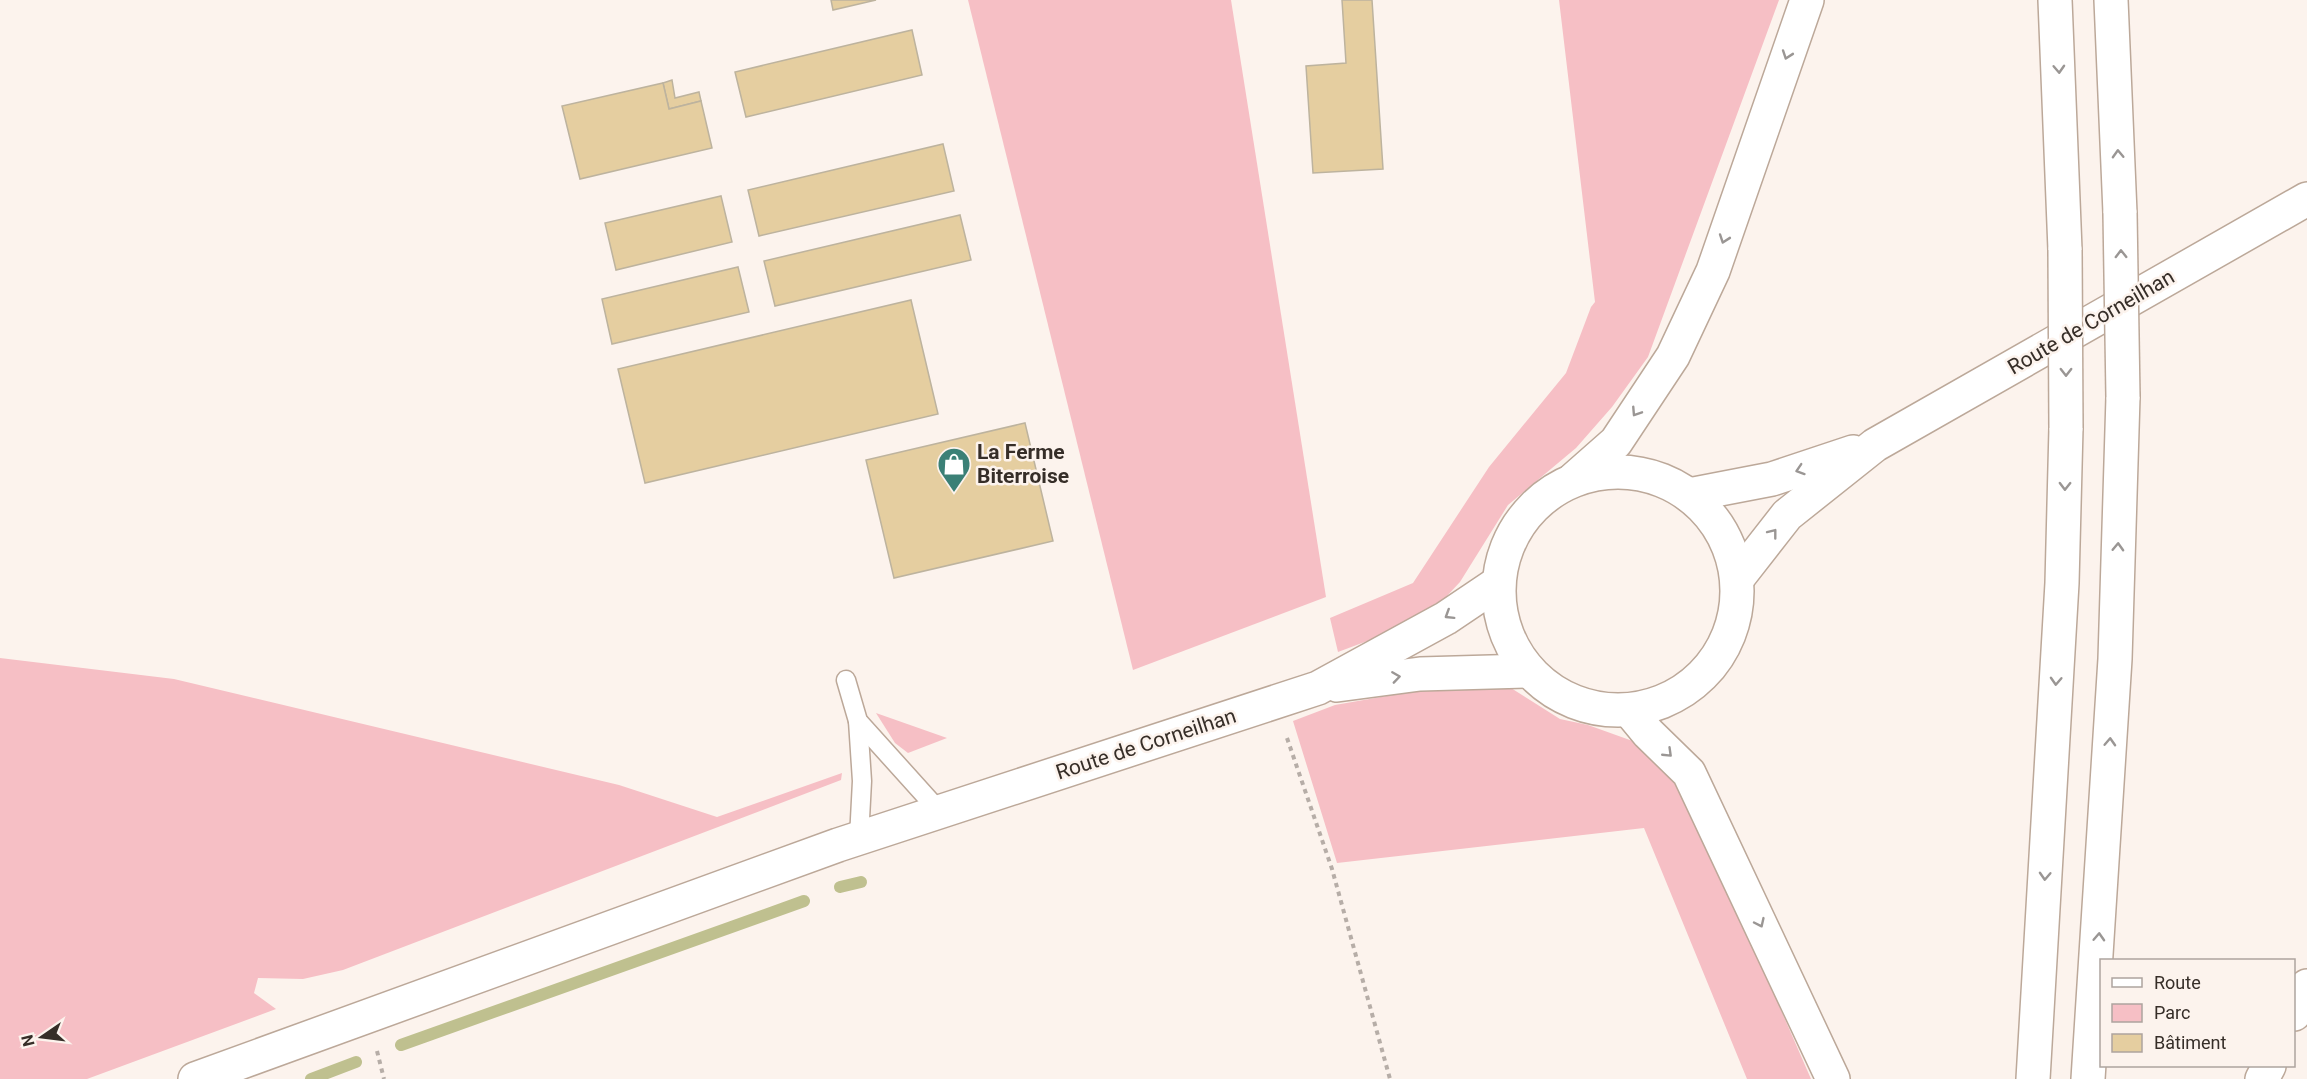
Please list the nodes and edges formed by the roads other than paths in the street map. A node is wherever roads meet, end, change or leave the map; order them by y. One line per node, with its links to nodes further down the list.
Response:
1 (1807, 0): 6 (main road, one-way to 6)
2 (2055, 0): 21 (main road, one-way to 21, bridge)
3 (2111, 0): 22 (main road, one-way to 3, bridge)
4 (2307, 199): 5 (main road, Route de Corneilhan)
5 (1875, 445): 7 (main road, Route de Corneilhan, one-way to 7); 8 (main road, Route de Corneilhan, one-way to 5)
6 (1574, 479): 7 (main road); 9 (main road)
7 (1689, 495): 8 (main road)
8 (1737, 579): 13 (main road)
9 (1498, 583): 10 (main road); 12 (main road, Route de Corneilhan, one-way to 12)
10 (1529, 671): 12 (main road, Route de Corneilhan, one-way to 10); 13 (main road)
11 (846, 680): 14 (lane)
12 (1318, 688): 15 (main road, Route de Corneilhan)
13 (1629, 710): 20 (main road, one-way to 20)
14 (858, 722): 15 (lane); 16 (lane)
15 (940, 812): 16 (main road, Route de Corneilhan)
16 (859, 838): 19 (main road, Route de Corneilhan)
17 (2307, 986): 18 (main road)
18 (2295, 1012)
19 (195, 1079)
20 (1833, 1079)
21 (2033, 1079)
22 (2088, 1079)

